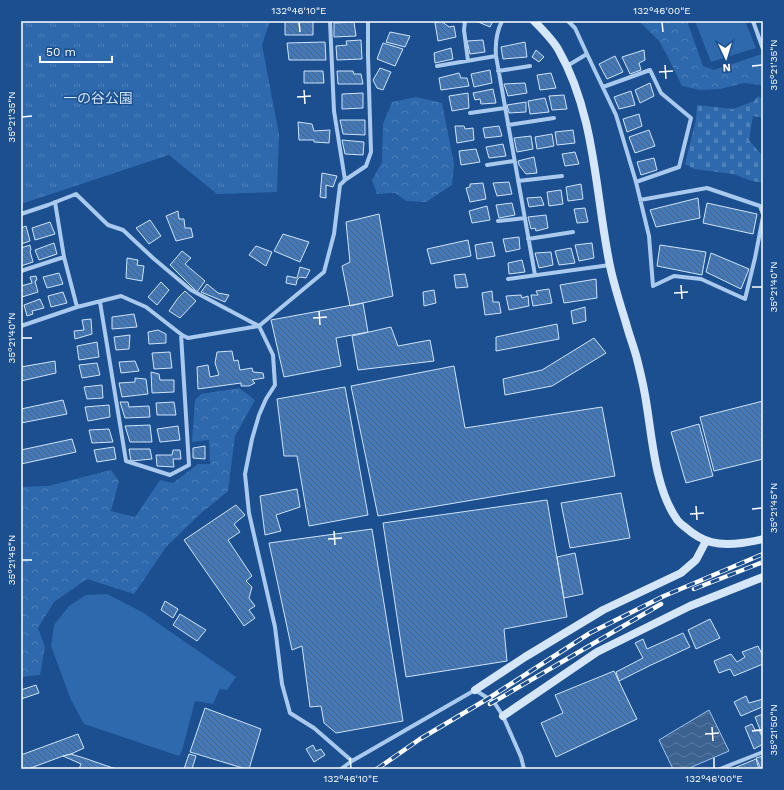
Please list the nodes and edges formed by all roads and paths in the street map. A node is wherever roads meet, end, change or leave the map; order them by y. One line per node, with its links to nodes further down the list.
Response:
1 (330, 21): 24 (street)
2 (368, 21): 24 (street)
3 (465, 21): 11 (street)
4 (502, 21): 10 (street)
5 (534, 21): 14 (street)
6 (568, 21): 9 (street)
7 (753, 21): 8 (street)
8 (763, 49)
9 (587, 54): 14 (street); 16 (street)
10 (496, 56): 11 (street); 15 (street)
11 (468, 61): 12 (street)
12 (437, 66)
13 (530, 66): 15 (street)
14 (566, 66): 37 (street)
15 (498, 71): 17 (street)
16 (602, 87): 26 (street); 26 (street)
17 (505, 108): 18 (street); 20 (street)
18 (470, 113)
19 (554, 118): 20 (street)
20 (508, 125): 21 (street)
21 (514, 161): 22 (street); 25 (street)
22 (487, 165)
23 (562, 176): 25 (street)
24 (345, 180): 44 (street)
25 (518, 181): 32 (street)
26 (636, 182): 27 (street)
27 (640, 200): 30 (street); 31 (street)
28 (55, 202): 29 (street); 36 (street); 44 (street)
29 (21, 214)
30 (763, 214)
31 (763, 217)
32 (524, 218): 33 (street); 35 (street)
33 (498, 221)
34 (573, 232): 35 (street)
35 (528, 239): 39 (street)
36 (64, 257): 38 (street); 42 (street)
37 (610, 265): 39 (street); 47 (street)
38 (21, 271)
39 (535, 275): 40 (street)
40 (508, 279)
41 (100, 302): 42 (street); 45 (street); 45 (street)
42 (77, 307): 43 (street)
43 (21, 326)
44 (260, 326): 45 (street); 52 (street)
45 (181, 334)
46 (763, 539): 47 (street)
47 (706, 542): 49 (street)
48 (763, 577): 50 (street)
49 (475, 690): 50 (street); 52 (street)
50 (503, 716): 54 (street)
51 (763, 752): 55 (street)
52 (352, 760): 53 (street)
53 (341, 769)
54 (524, 769)
55 (720, 769)

